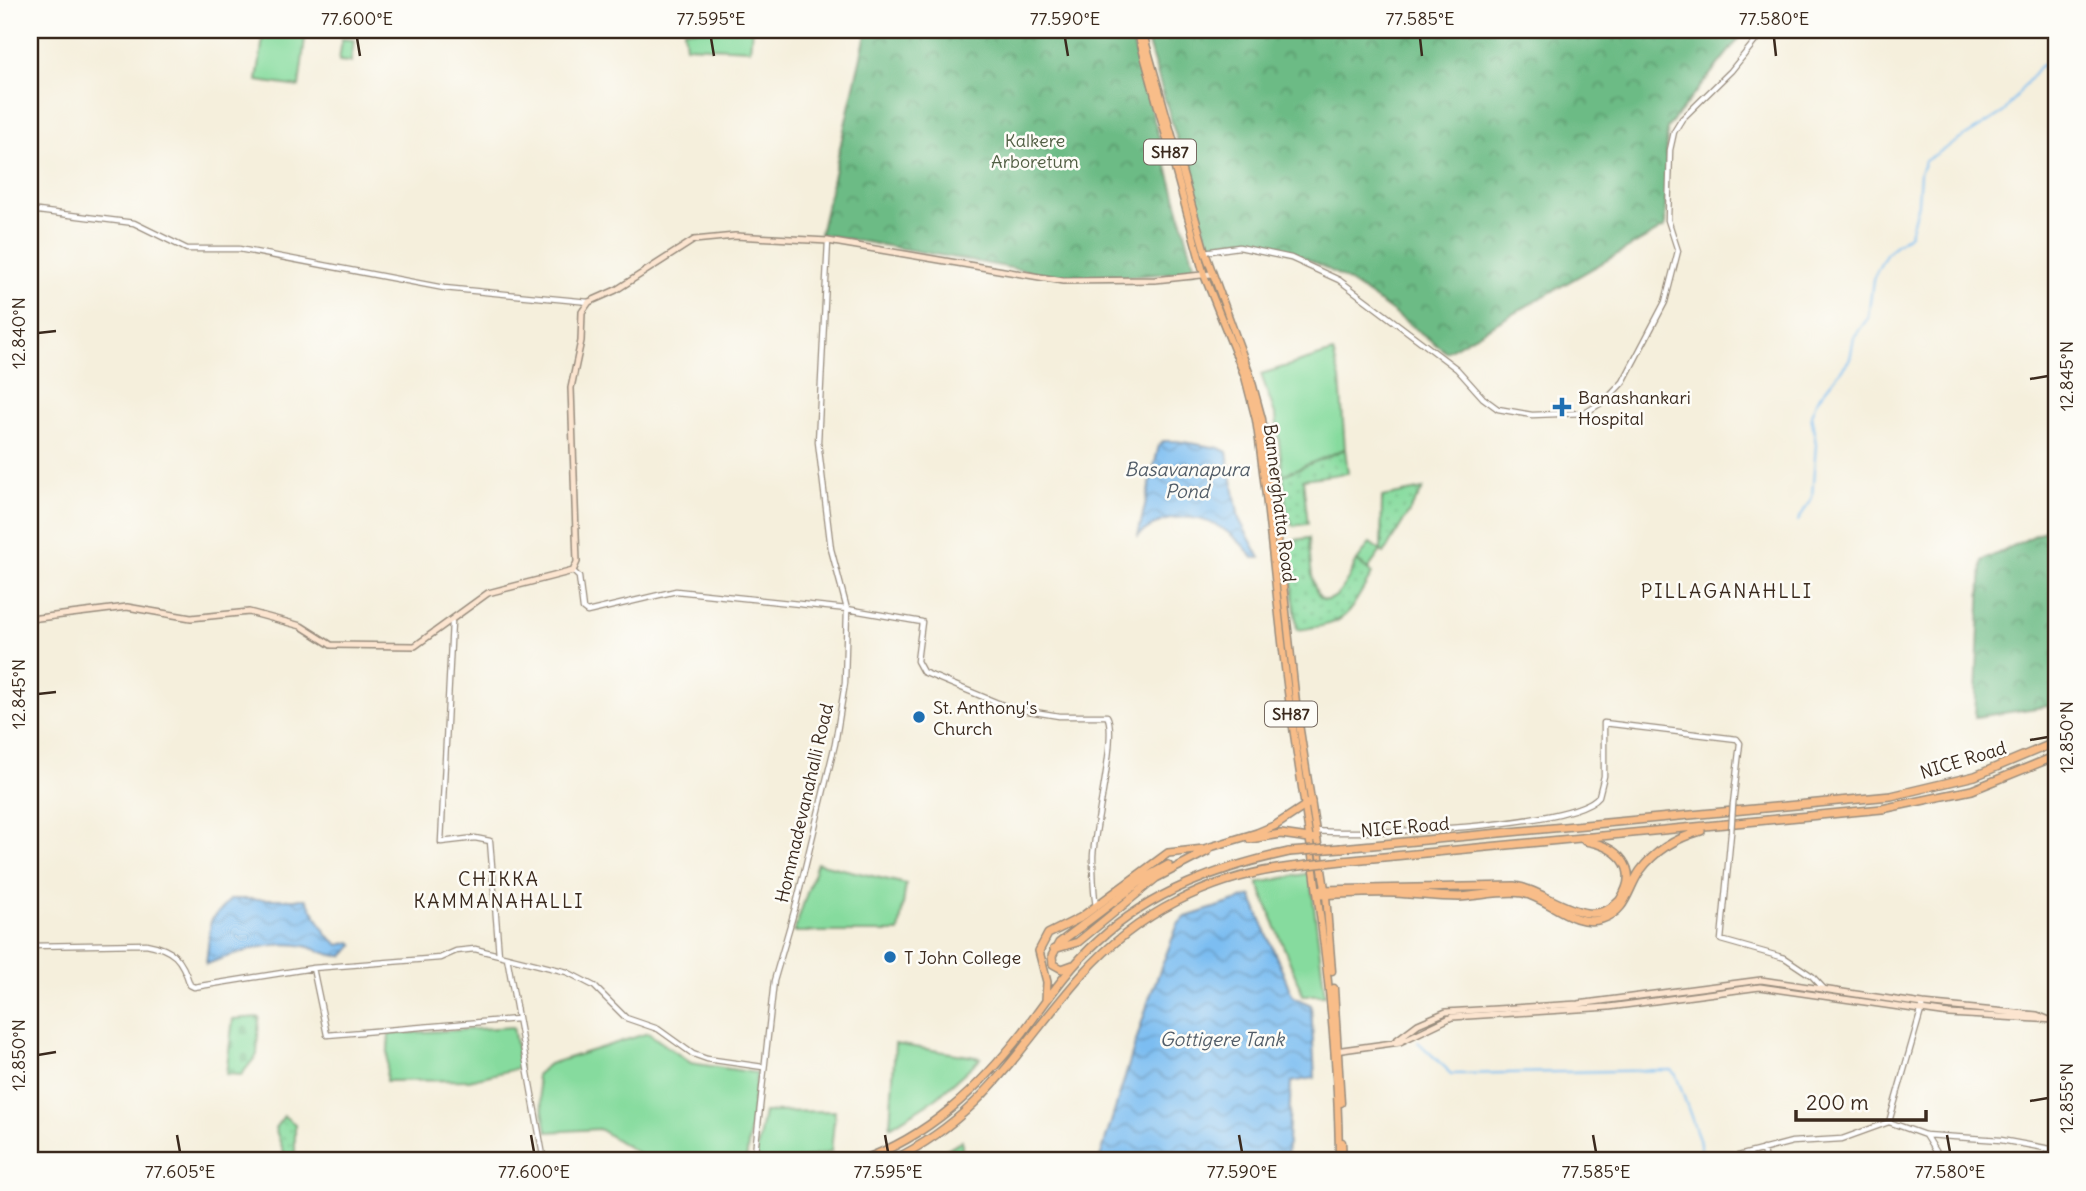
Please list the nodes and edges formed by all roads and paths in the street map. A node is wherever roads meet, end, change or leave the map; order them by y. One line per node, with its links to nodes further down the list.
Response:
1 (1137, 30): 6 (main road, Bannerghatta Road / SH87)
2 (1142, 30): 6 (main road, Bannerghatta Road / SH87)
3 (1764, 30): 6 (street)
4 (30, 210): 8 (street)
5 (828, 242): 7 (main road); 8 (main road); 10 (street, Hommadevanahalli Road)
6 (1201, 253): 7 (main road, Bannerghatta Road / SH87)
7 (1208, 274): 15 (main road, Bannerghatta Road / SH87)
8 (589, 302): 9 (main road)
9 (573, 570): 10 (street); 12 (main road)
10 (847, 609): 21 (street); 33 (street, Hommadevanahalli Road)
11 (30, 619): 12 (main road)
12 (452, 622): 23 (street)
13 (2056, 742): 25 (highway, NICE Road, bridge)
14 (2056, 756): 16 (highway, NICE Road)
15 (1308, 803): 17 (main road, Bannerghatta Road / SH87); 19 (highway)
16 (1719, 825): 18 (highway, NICE Road); 20 (highway)
17 (1314, 836): 19 (highway); 20 (main road, Bannerghatta Road / SH87); 27 (street, bridge)
18 (1573, 839): 20 (highway); 41 (highway, NICE Road, bridge)
19 (1204, 851): 21 (highway); 25 (highway)
20 (1322, 893): 32 (main road, Bannerghatta Road / SH87)
21 (1096, 906): 28 (highway)
22 (30, 946): 26 (street)
23 (499, 955): 24 (street); 26 (street)
24 (508, 957): 30 (street); 33 (street)
25 (1074, 964): 28 (highway, NICE Road)
26 (313, 968): 30 (street)
27 (1825, 993): 29 (main road); 32 (main road)
28 (1046, 1000): 40 (highway, NICE Road)
29 (1922, 1007): 31 (main road); 34 (street)
30 (517, 1019): 38 (street)
31 (2053, 1020)
32 (1336, 1051): 42 (main road, Bannerghatta Road / SH87)
33 (763, 1067): 39 (street, Hommadevanahalli Road)
34 (1889, 1122): 35 (street); 36 (street)
35 (1925, 1135): 37 (street); 45 (street)
36 (1763, 1149): 43 (street); 44 (street)
37 (2056, 1150)
38 (544, 1161)
39 (754, 1161)
40 (859, 1161)
41 (891, 1161)
42 (1341, 1161)
43 (1719, 1161)
44 (1765, 1161)
45 (1941, 1161)

